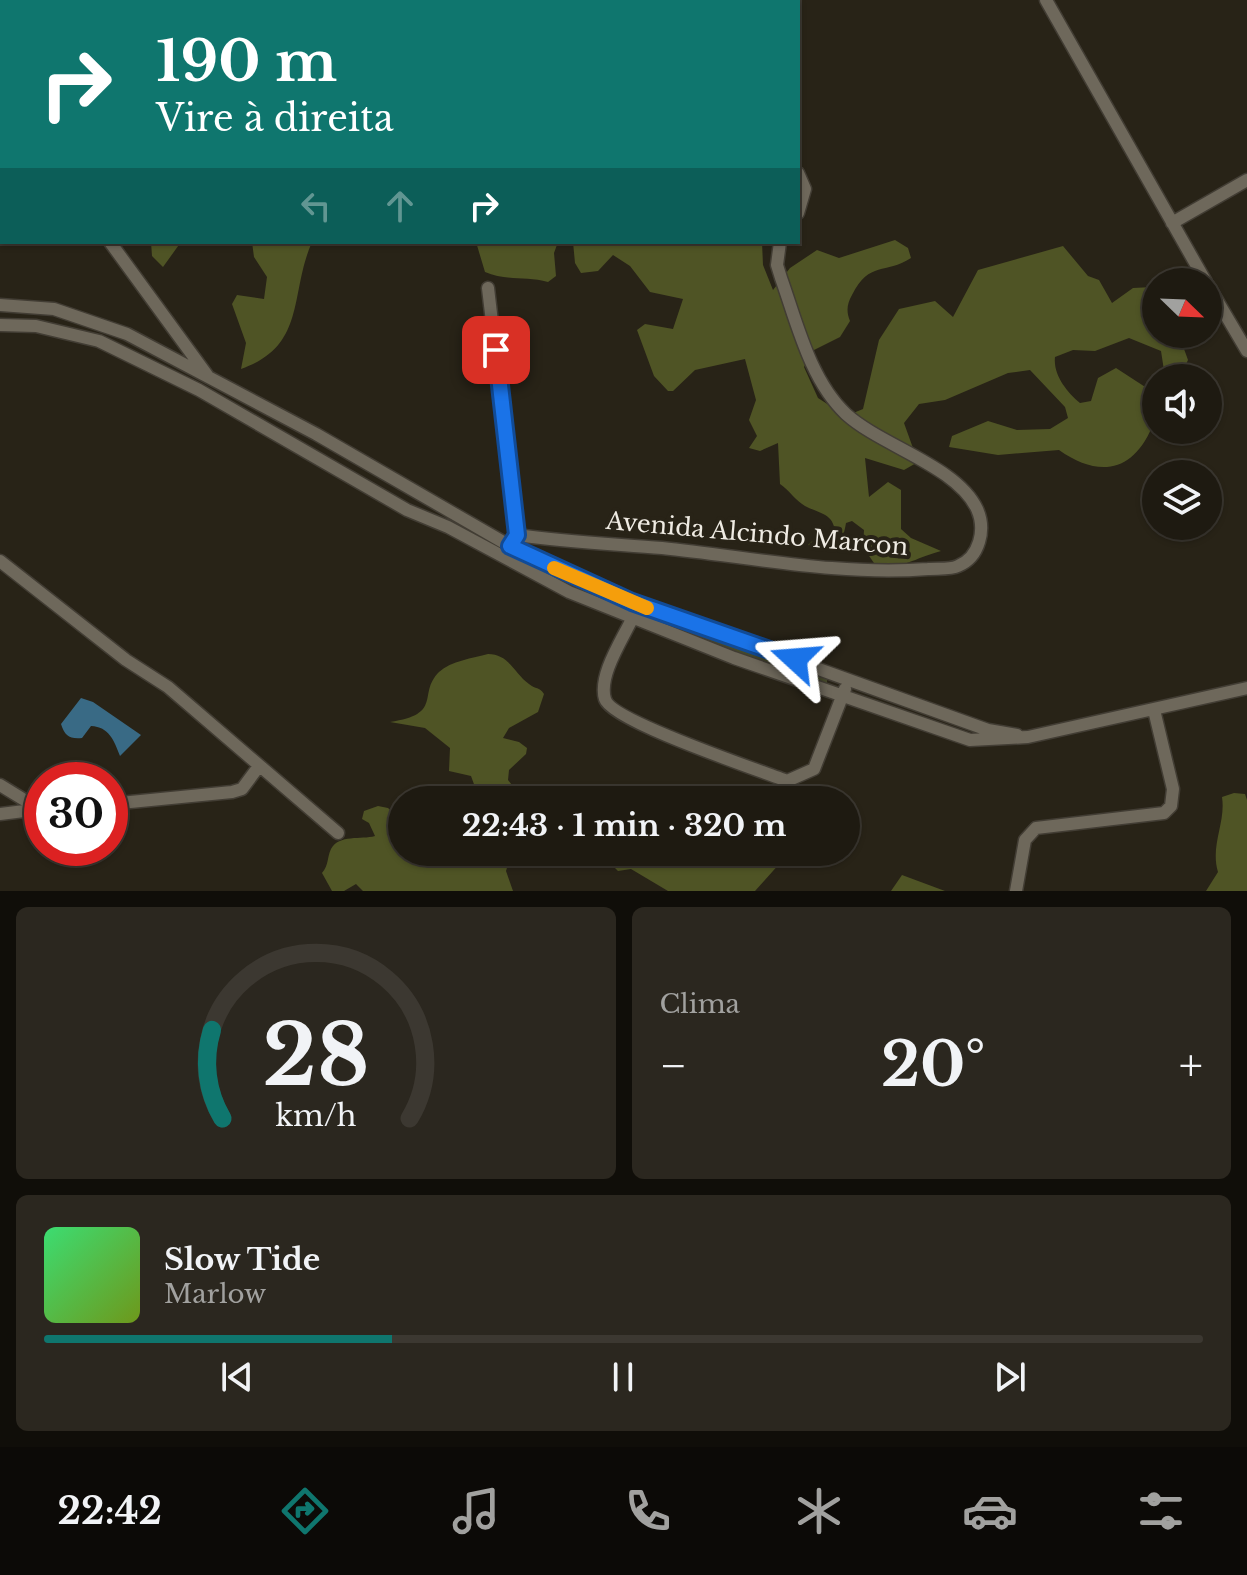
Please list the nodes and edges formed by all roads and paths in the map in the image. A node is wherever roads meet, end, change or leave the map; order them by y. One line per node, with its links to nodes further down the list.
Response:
1 (1046, 0): 5 (street)
2 (800, 178): 4 (street)
3 (1247, 180): 5 (street)
4 (800, 206)
5 (1172, 223): 8 (street)
6 (111, 244): 14 (street)
7 (780, 244): 19 (street, Avenida Alcindo Marcon)
8 (1198, 268)
9 (488, 288): 19 (street)
10 (0, 305): 14 (street)
11 (1222, 309): 13 (street)
12 (0, 325): 16 (street)
13 (1247, 351)
14 (210, 379): 15 (street)
15 (418, 493): 16 (street); 17 (street)
16 (407, 510): 18 (street)
17 (453, 514): 18 (street); 19 (street)
18 (448, 527): 19 (street)
19 (510, 546): 21 (street); 22 (street)
20 (0, 561): 27 (street)
21 (632, 619): 24 (street); 24 (street)
22 (849, 678): 24 (street); 26 (street)
23 (1247, 688): 25 (street)
24 (842, 696): 26 (street)
25 (1154, 710): 26 (street); 34 (street)
26 (1028, 737)
27 (259, 766): 30 (street); 33 (street)
28 (0, 785): 29 (street)
29 (24, 799)
30 (128, 802)
31 (24, 811): 32 (street)
32 (0, 814)
33 (338, 833)
34 (1016, 891)

